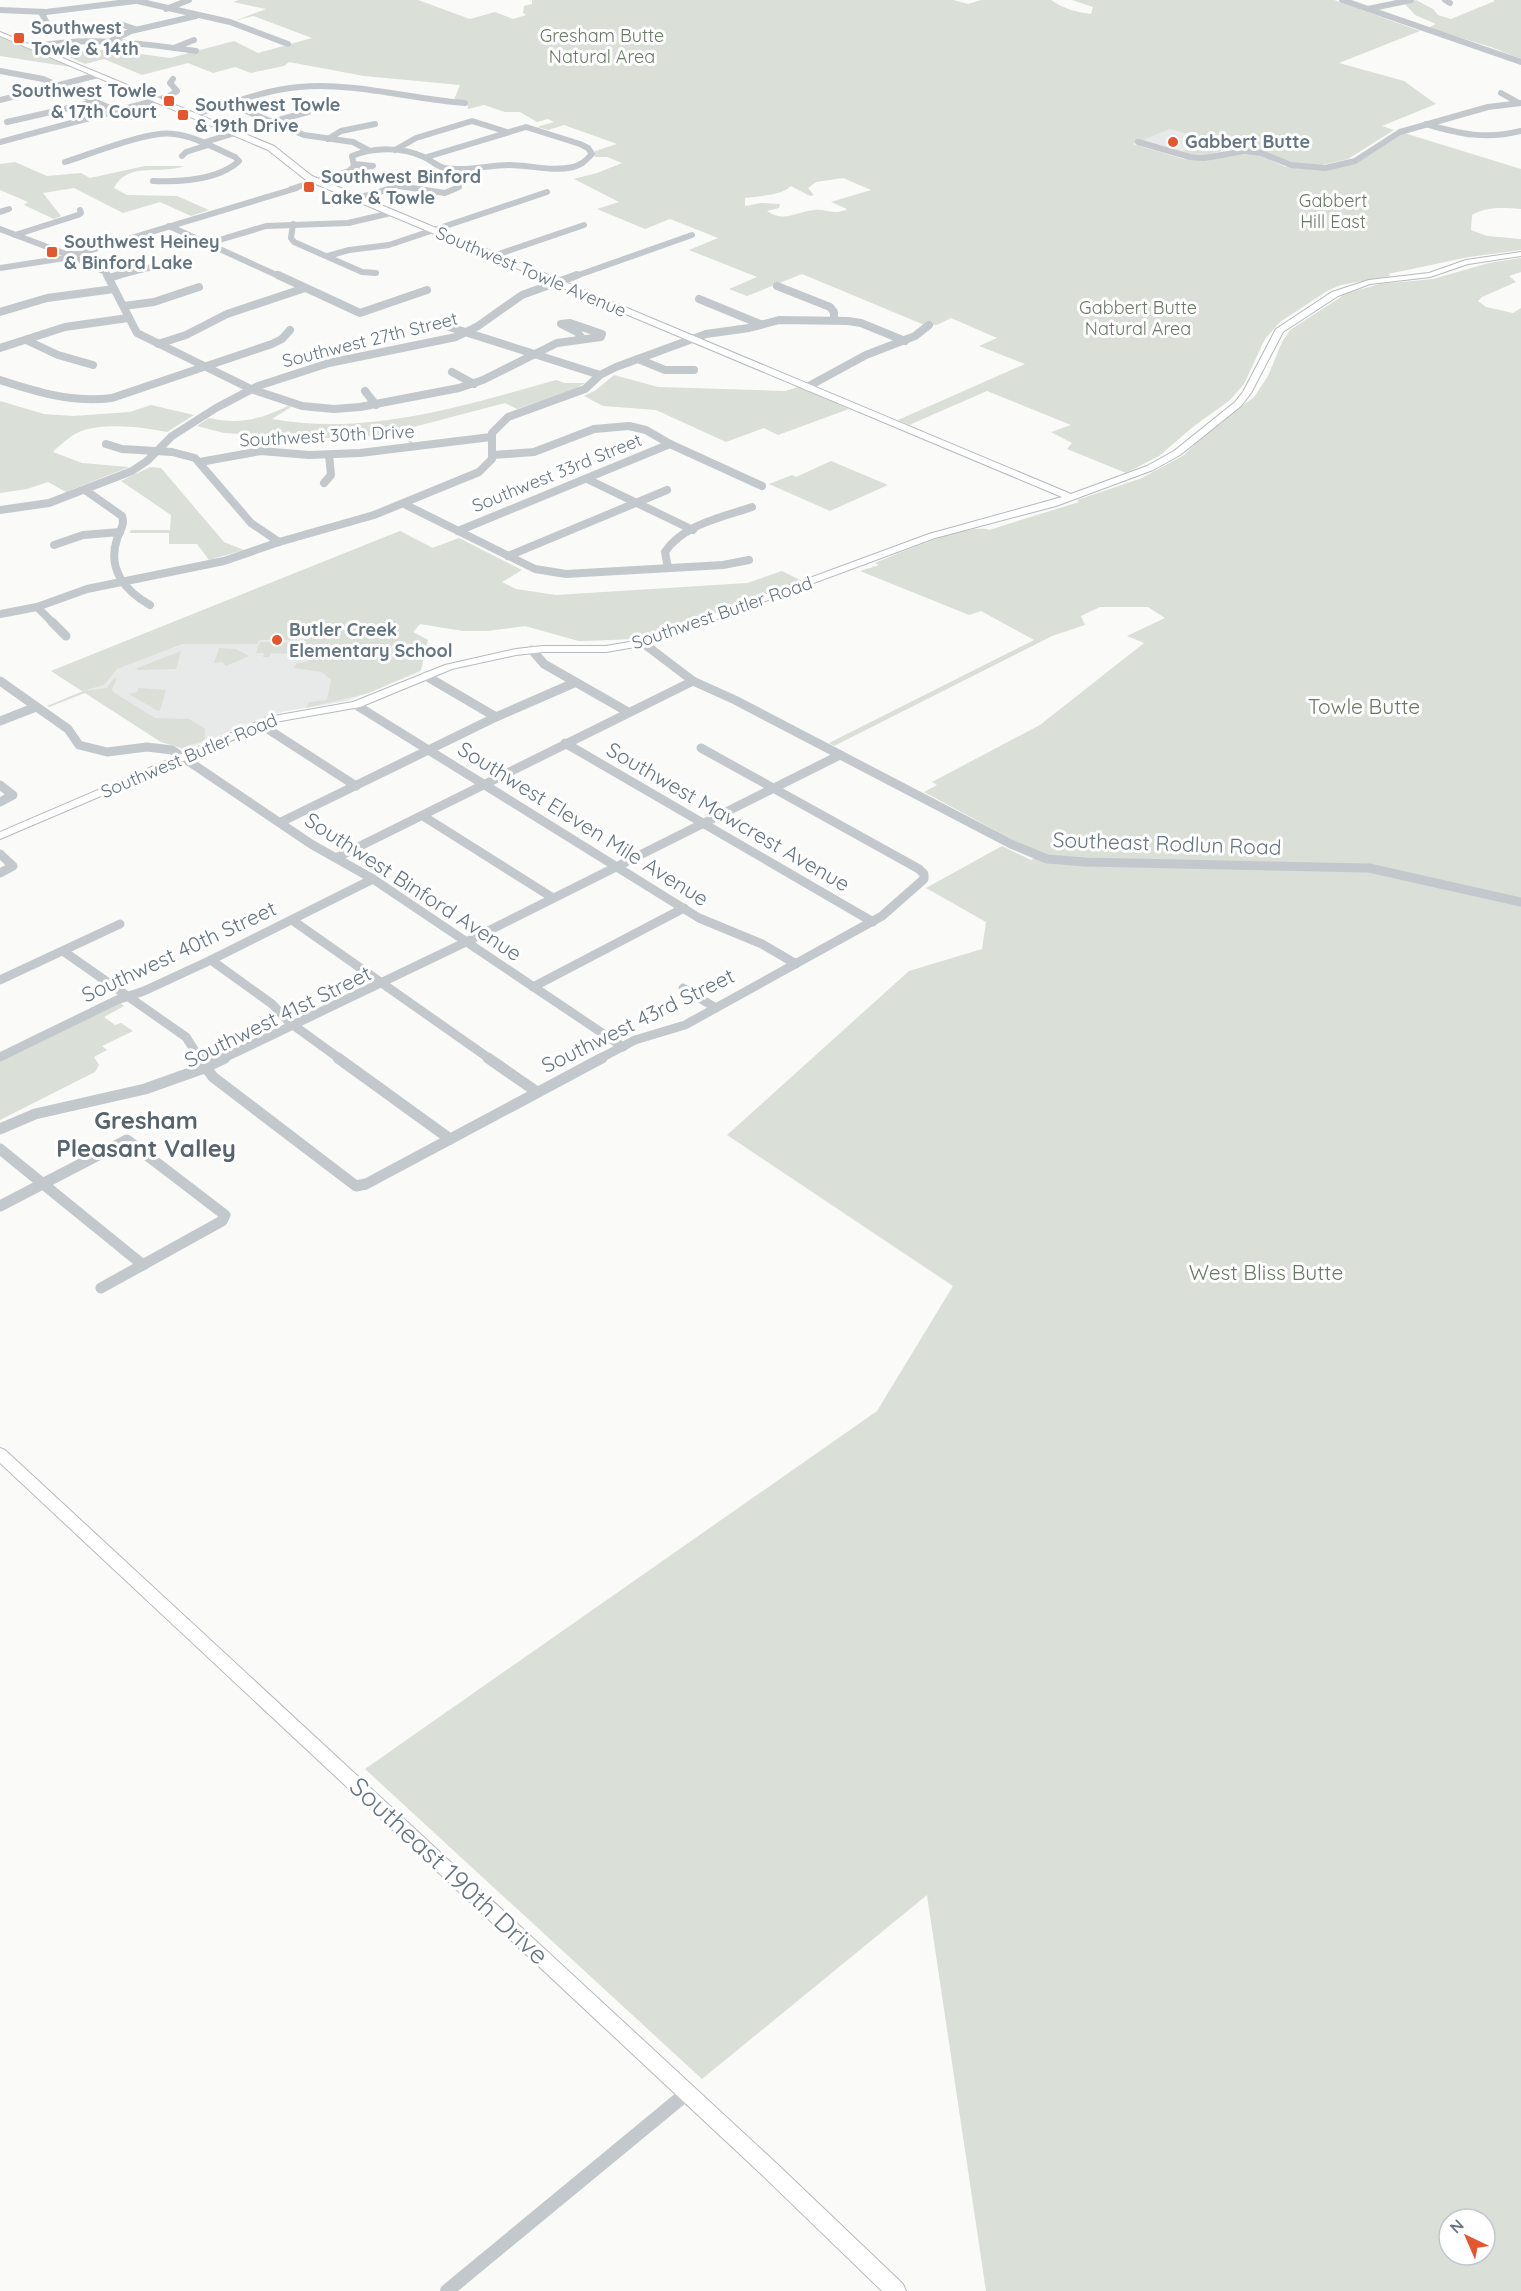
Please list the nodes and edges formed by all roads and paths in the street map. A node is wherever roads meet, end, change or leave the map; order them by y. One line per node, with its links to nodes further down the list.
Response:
1 (134, 0): 5 (street); 8 (street)
2 (189, 0): 5 (street)
3 (1342, 0): 6 (street)
4 (1411, 0): 6 (street)
5 (166, 9): 9 (street)
6 (1368, 9): 20 (street)
7 (0, 10): 8 (street)
8 (41, 12): 11 (street)
9 (199, 15): 12 (street); 16 (street)
10 (117, 23): 12 (street)
11 (55, 27)
12 (135, 29): 15 (street)
13 (0, 34): 17 (main road, Southwest Towle Avenue)
14 (194, 40): 18 (street)
15 (111, 41): 17 (street); 18 (street)
16 (288, 44)
17 (33, 47): 22 (main road, Southwest Towle Avenue)
18 (174, 48): 19 (street)
19 (196, 51)
20 (1521, 62)
21 (0, 70): 24 (street)
22 (98, 75): 24 (street); 27 (main road, Southwest Towle Avenue)
23 (173, 79): 27 (street)
24 (58, 85): 26 (street); 28 (street)
25 (1501, 93): 30 (street)
26 (0, 100)
27 (157, 100): 32 (street); 34 (main road, Southwest Towle Avenue)
28 (95, 102): 32 (street); 36 (street)
29 (465, 103): 31 (street)
30 (1520, 103): 39 (street)
31 (229, 104): 34 (street); 37 (street)
32 (116, 111): 35 (street); 40 (street)
33 (308, 112): 37 (street)
34 (192, 115): 43 (main road, Southwest Towle Avenue)
35 (130, 117)
36 (7, 122)
37 (271, 122): 45 (street)
38 (375, 123): 45 (street)
39 (1426, 124): 41 (street); 47 (street)
40 (49, 129): 44 (street); 46 (street)
41 (1521, 131)
42 (507, 132): 50 (street); 52 (street); 52 (street)
43 (235, 133): 48 (street); 55 (main road, Southwest Towle Avenue)
44 (62, 135)
45 (328, 139): 49 (street)
46 (0, 142)
47 (1138, 142)
48 (205, 144): 51 (street); 53 (street); 54 (street)
49 (367, 150): 50 (street); 55 (street)
50 (395, 150): 52 (street)
51 (182, 156)
52 (426, 157)
53 (65, 162)
54 (153, 181)
55 (317, 181): 58 (main road, Southwest Towle Avenue); 65 (street)
56 (459, 187): 58 (street)
57 (547, 192): 67 (street)
58 (358, 198): 62 (main road, Southwest Towle Avenue)
59 (9, 209): 61 (street)
60 (80, 210): 68 (street)
61 (0, 212)
62 (391, 213): 63 (street); 67 (main road, Southwest Towle Avenue)
63 (293, 224): 70 (street); 74 (street)
64 (585, 225): 75 (street)
65 (169, 226): 70 (street); 73 (street)
66 (0, 229): 68 (street)
67 (433, 230): 74 (street); 75 (main road, Southwest Towle Avenue)
68 (15, 235): 72 (street)
69 (692, 235): 80 (street, Southwest 27th Street)
70 (206, 244): 83 (street)
71 (1521, 254): 129 (main road, Southwest Butler Road)
72 (65, 256): 73 (street); 77 (street)
73 (77, 256): 79 (street)
74 (328, 256): 78 (street)
75 (493, 256): 80 (main road, Southwest Towle Avenue)
76 (152, 267): 79 (street)
77 (0, 268)
78 (376, 273)
79 (109, 278): 84 (street)
80 (556, 283): 97 (street, Southwest 27th Street); 99 (main road, Southwest Towle Avenue)
81 (777, 286): 92 (street)
82 (199, 287): 89 (street)
83 (304, 288): 85 (street); 102 (street)
84 (114, 289): 87 (street); 89 (street)
85 (427, 290)
86 (38, 291): 87 (street)
87 (47, 298): 90 (street)
88 (699, 299): 94 (street)
89 (124, 306): 91 (street)
90 (0, 312)
91 (128, 318): 100 (street); 102 (street)
92 (834, 320): 94 (street); 101 (street)
93 (440, 324): 97 (street)
94 (760, 324): 99 (street)
95 (929, 325): 101 (street)
96 (290, 330): 107 (street)
97 (467, 332): 104 (street); 114 (street, Southwest 27th Street)
98 (582, 338): 98 (street); 104 (street)
99 (692, 339): 105 (street); 113 (main road, Southwest Towle Avenue)
100 (26, 340): 103 (street); 106 (street)
101 (905, 340): 113 (street)
102 (158, 344): 107 (street)
103 (0, 348)
104 (535, 354): 110 (street); 112 (street)
105 (638, 359): 108 (street); 110 (street)
106 (93, 365)
107 (203, 367): 111 (street); 114 (street)
108 (694, 370)
109 (452, 372): 112 (street)
110 (600, 375): 117 (street)
111 (0, 380)
112 (474, 384): 116 (street)
113 (807, 387): 129 (main road, Southwest Towle Avenue)
114 (251, 389): 116 (street); 120 (street, Southwest 27th Street)
115 (365, 391): 116 (street)
116 (376, 405)
117 (491, 437): 121 (street, Southwest 30th Drive); 122 (street)
118 (106, 444): 120 (street)
119 (670, 444): 122 (street); 124 (street, Southwest 33rd Street); 126 (street)
120 (157, 452): 123 (street); 127 (street, Southwest 27th Street)
121 (329, 455): 123 (street, Southwest 30th Drive); 125 (street)
122 (493, 455): 131 (street)
123 (200, 462): 137 (street)
124 (587, 479): 130 (street); 135 (street, Southwest 33rd Street)
125 (324, 483)
126 (762, 486)
127 (85, 490): 133 (street, Southwest 27th Street); 136 (street)
128 (667, 490): 130 (street)
129 (1070, 497): 147 (main road, Southwest Butler Road)
130 (637, 503): 134 (street); 139 (street)
131 (404, 504): 135 (street); 137 (street)
132 (752, 507): 134 (street)
133 (0, 510)
134 (693, 530): 141 (street)
135 (458, 531): 139 (street)
136 (120, 532): 138 (street); 142 (street)
137 (279, 542): 142 (street)
138 (54, 545)
139 (508, 556): 141 (street)
140 (748, 560): 141 (street)
141 (668, 568)
142 (122, 582): 143 (street); 144 (street)
143 (150, 605)
144 (36, 607): 145 (street); 146 (street)
145 (0, 614)
146 (66, 636)
147 (644, 643): 148 (main road, Southwest Butler Road); 151 (street, Southeast Rodlun Road)
148 (532, 650): 149 (main road, Southwest Butler Road); 152 (street)
149 (426, 676): 153 (main road, Southwest Butler Road); 156 (street)
150 (0, 681): 154 (street, Southwest Binford Avenue)
151 (693, 681): 155 (street); 162 (street, Southeast Rodlun Road)
152 (574, 683): 155 (street); 156 (street)
153 (356, 705): 158 (main road, Southwest Butler Road); 161 (street, Southwest Eleven Mile Avenue)
154 (36, 707): 157 (street); 163 (street, Southwest Binford Avenue)
155 (628, 712): 159 (street)
156 (496, 717): 161 (street)
157 (0, 721)
158 (260, 724): 163 (main road, Southwest Butler Road); 166 (street)
159 (565, 743): 165 (street); 171 (street, Southwest Mawcrest Avenue)
160 (700, 748): 167 (street)
161 (428, 750): 165 (street, Southwest Eleven Mile Avenue); 166 (street)
162 (840, 755): 167 (street, Southwest 41st Street); 179 (street, Southeast Rodlun Road)
163 (183, 757): 170 (street, Southwest Binford Avenue); 172 (main road, Southwest Butler Road)
164 (0, 785): 168 (street)
165 (483, 785): 169 (street); 175 (street, Southwest Eleven Mile Avenue)
166 (356, 786): 170 (street)
167 (774, 788): 171 (street, Southwest 41st Street); 182 (street, Southwest 43rd Street)
168 (0, 802)
169 (423, 816): 174 (street); 178 (street)
170 (280, 822): 174 (street, Southwest Binford Avenue)
171 (704, 823): 175 (street, Southwest 41st Street); 182 (street, Southwest Mawcrest Avenue)
172 (0, 836)
173 (0, 854): 176 (street)
174 (338, 857): 177 (street, Southwest Binford Avenue)
175 (617, 866): 178 (street, Southwest 41st Street); 180 (street, Southwest Eleven Mile Avenue)
176 (0, 873)
177 (373, 879): 181 (street, Southwest 40th Street); 184 (street, Southwest Binford Avenue)
178 (553, 898): 184 (street, Southwest 41st Street)
179 (1521, 902)
180 (684, 908): 187 (street, Southwest Eleven Mile Avenue); 190 (street)
181 (292, 920): 186 (street, Southwest 40th Street); 189 (street)
182 (873, 922): 187 (street, Southwest 43rd Street)
183 (120, 924): 185 (street)
184 (463, 944): 189 (street, Southwest 41st Street); 190 (street, Southwest Binford Avenue)
185 (63, 951): 188 (street); 192 (street)
186 (211, 960): 192 (street, Southwest 40th Street); 194 (street)
187 (795, 964): 193 (street, Southwest 43rd Street)
188 (0, 980)
189 (385, 984): 194 (street, Southwest 41st Street); 198 (street)
190 (533, 987): 195 (street, Southwest Binford Avenue)
191 (683, 988): 193 (street)
192 (129, 997): 196 (street, Southwest 40th Street); 197 (street)
193 (716, 1008): 195 (street, Southwest 43rd Street)
194 (298, 1027): 197 (street, Southwest 41st Street); 201 (street)
195 (622, 1047): 198 (street, Southwest 43rd Street)
196 (0, 1057)
197 (207, 1071): 199 (street, Southwest 41st Street); 200 (street, Southwest 41st Street); 201 (street, Southwest 43rd Street)
198 (537, 1092): 201 (street, Southwest 43rd Street)
199 (0, 1129)
200 (0, 1135)
201 (450, 1139)
202 (0, 1149): 203 (street)
203 (43, 1184): 204 (street); 205 (street); 205 (street)
204 (0, 1206)
205 (143, 1264): 206 (street)
206 (101, 1288)
207 (0, 1454): 208 (main road, Southeast 190th Drive)
208 (687, 2093): 209 (street); 210 (main road, Southeast 190th Drive)
209 (447, 2291)
210 (897, 2291)

